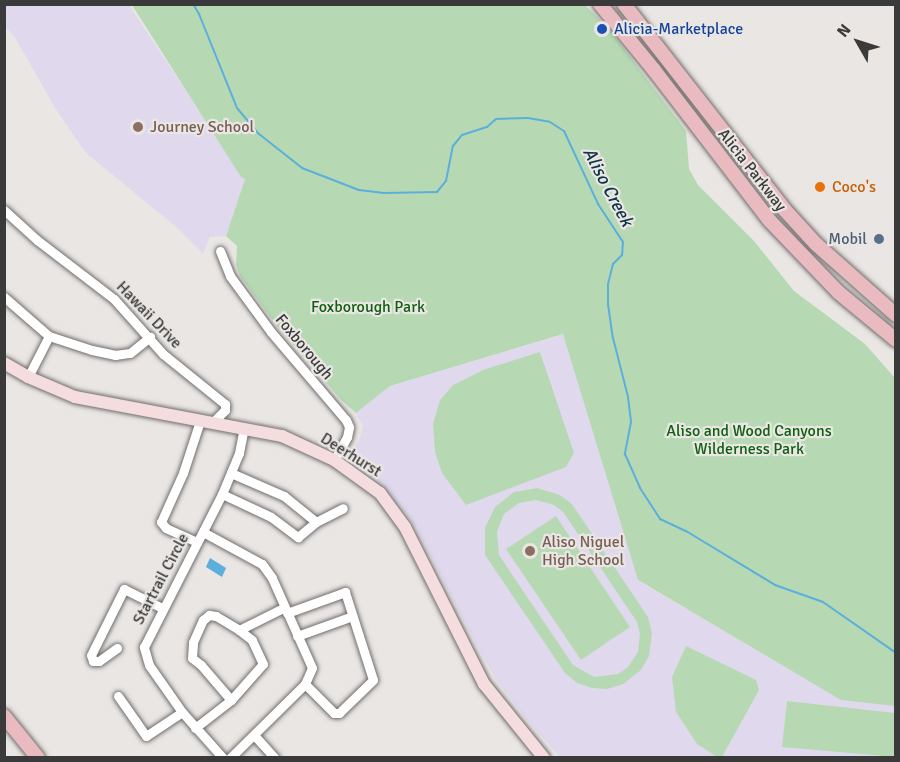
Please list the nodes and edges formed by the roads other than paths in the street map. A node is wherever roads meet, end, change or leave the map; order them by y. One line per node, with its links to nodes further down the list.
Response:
1 (600, 4): 9 (main road, Alicia Parkway)
2 (624, 4): 6 (main road, Alicia Parkway)
3 (4, 210): 8 (street, Hawaii Drive)
4 (220, 251): 14 (street, Foxborough)
5 (4, 297): 7 (street)
6 (896, 315)
7 (49, 336): 8 (street); 11 (street)
8 (150, 337): 12 (street, Hawaii Drive)
9 (896, 340)
10 (4, 363): 11 (street, Deerhurst)
11 (28, 377): 12 (street, Deerhurst)
12 (206, 422): 13 (street, Deerhurst); 20 (street)
13 (244, 428): 14 (street, Deerhurst); 15 (street, Startrail Circle)
14 (334, 460): 38 (street, Deerhurst)
15 (231, 473): 16 (street, Startrail Circle); 18 (street)
16 (222, 494): 18 (street); 19 (street, Startrail Circle)
17 (343, 508): 18 (street)
18 (316, 522)
19 (203, 532): 20 (street, Startrail Circle); 22 (street, Startrail Circle)
20 (196, 542): 21 (street, Startrail Circle)
21 (162, 608): 26 (street); 30 (street, Startrail Circle)
22 (286, 610): 23 (street); 24 (street); 25 (street, Startrail Circle)
23 (353, 616): 25 (street); 27 (street)
24 (239, 630): 29 (street); 29 (street)
25 (297, 636): 27 (street, Startrail Circle)
26 (117, 648)
27 (305, 684): 33 (street)
28 (118, 696): 30 (street)
29 (231, 700): 32 (street)
30 (182, 712): 32 (street, Startrail Circle)
31 (4, 716): 34 (main road)
32 (195, 728): 35 (street, Startrail Circle)
33 (254, 735): 36 (street); 37 (street)
34 (38, 758)
35 (223, 758)
36 (230, 758)
37 (275, 758)
38 (544, 758)

